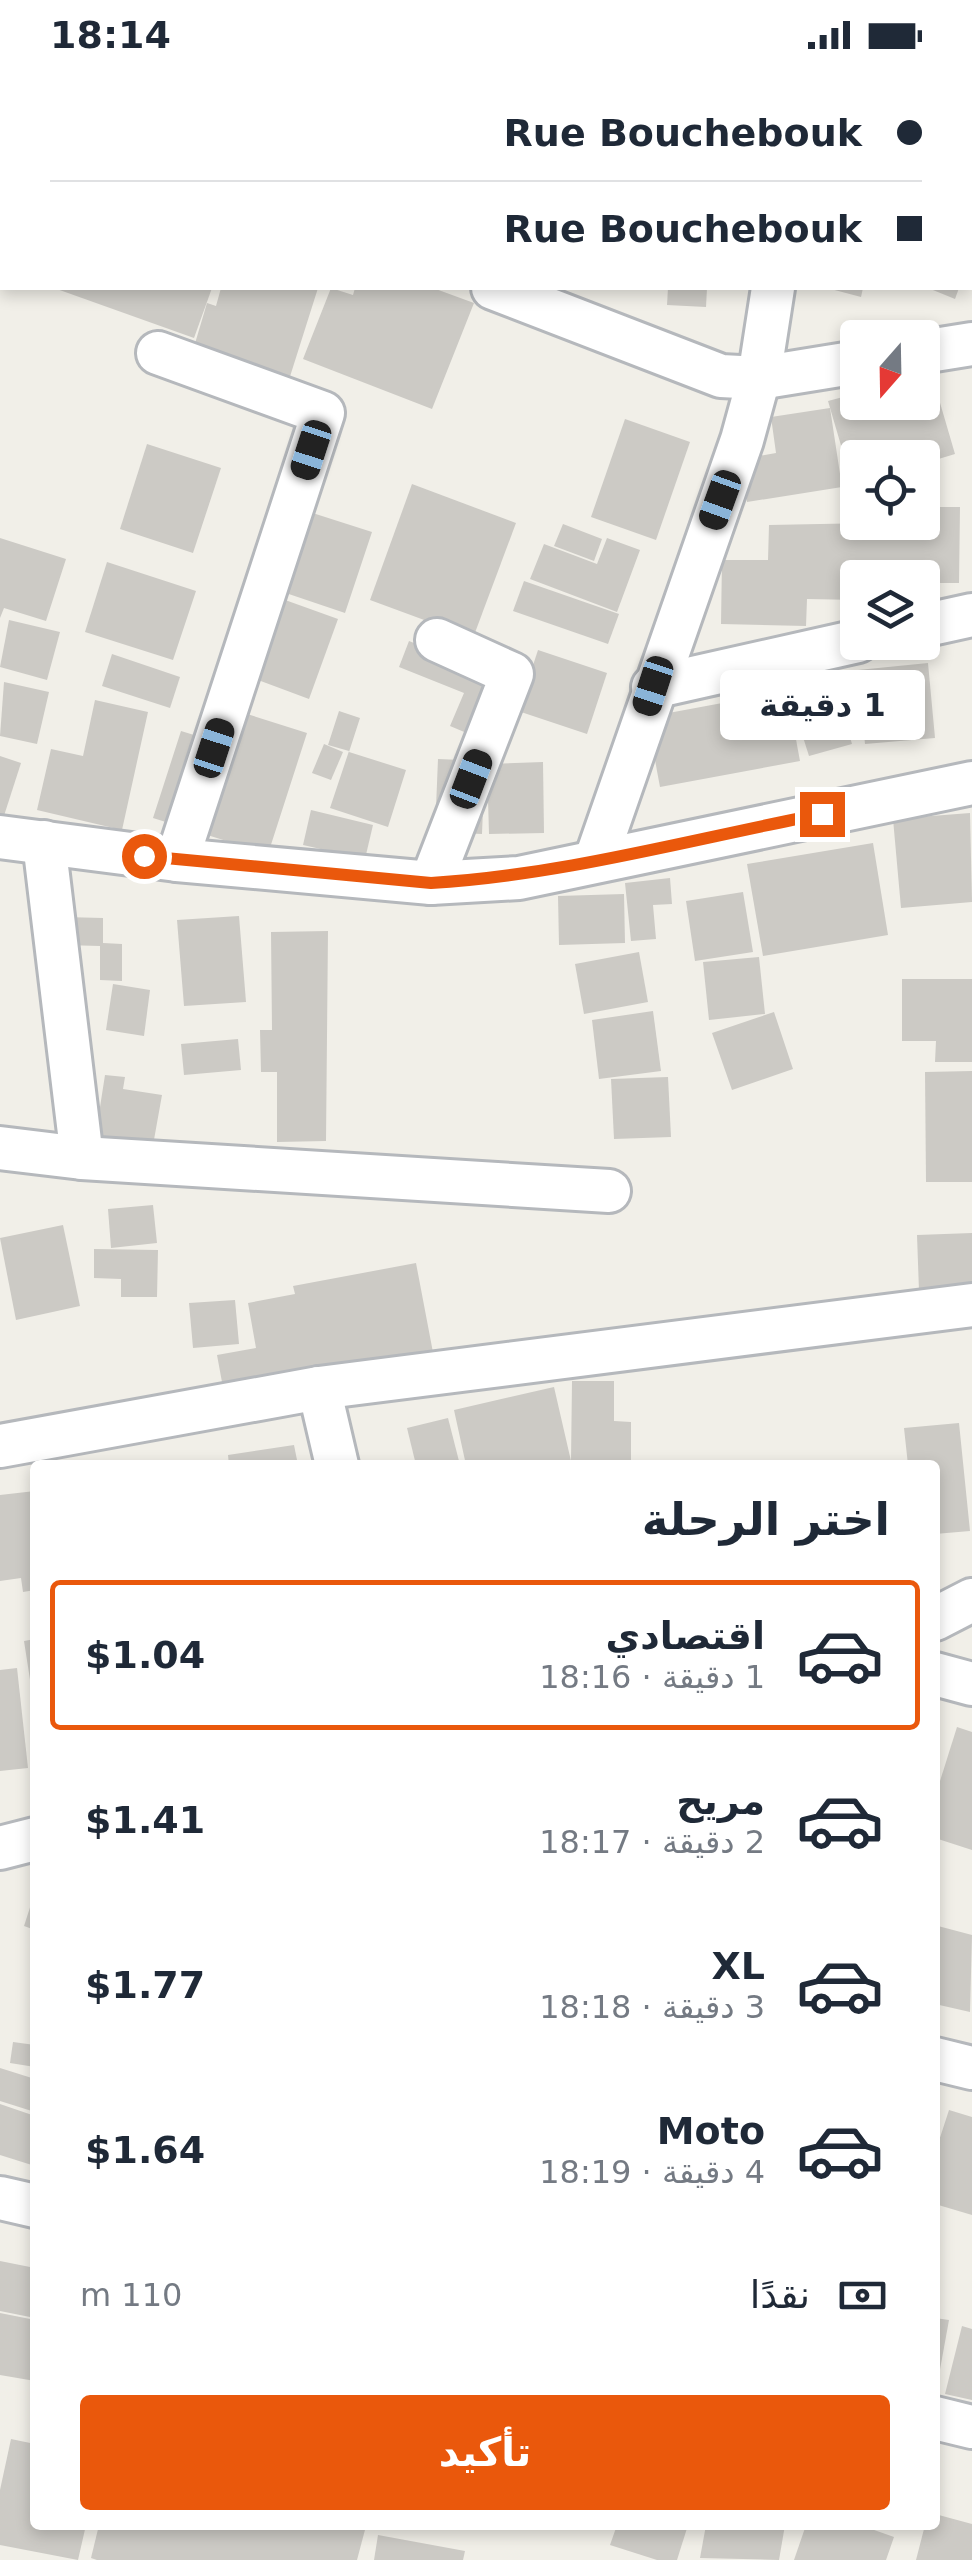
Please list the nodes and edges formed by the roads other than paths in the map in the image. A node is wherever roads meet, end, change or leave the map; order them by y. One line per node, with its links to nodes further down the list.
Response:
1 (499, 290): 7 (street)
2 (773, 290): 7 (street)
3 (972, 344): 4 (street)
4 (940, 349)
5 (158, 353): 17 (street)
6 (840, 365): 7 (street)
7 (759, 378): 12 (street)
8 (972, 615): 9 (street)
9 (940, 622)
10 (436, 640): 18 (street)
11 (840, 645): 12 (street)
12 (653, 686): 16 (street)
13 (972, 783): 16 (street)
14 (0, 837): 15 (street)
15 (44, 842): 17 (street); 20 (street)
16 (596, 859): 18 (street)
17 (177, 860): 18 (street)
18 (431, 883)
19 (0, 1148): 20 (street)
20 (82, 1158): 21 (street)
21 (610, 1191)
22 (972, 1305): 23 (street)
23 (319, 1388): 24 (street); 25 (street)
24 (0, 1446)
25 (335, 1460)
26 (972, 1600): 27 (street)
27 (940, 1616)
28 (940, 1675): 29 (street)
29 (972, 1684)
30 (30, 1841): 31 (street)
31 (0, 1848)
32 (940, 2060): 33 (street)
33 (972, 2068)
34 (0, 2198): 35 (street)
35 (30, 2205)
36 (940, 2419): 37 (street)
37 (972, 2427)

